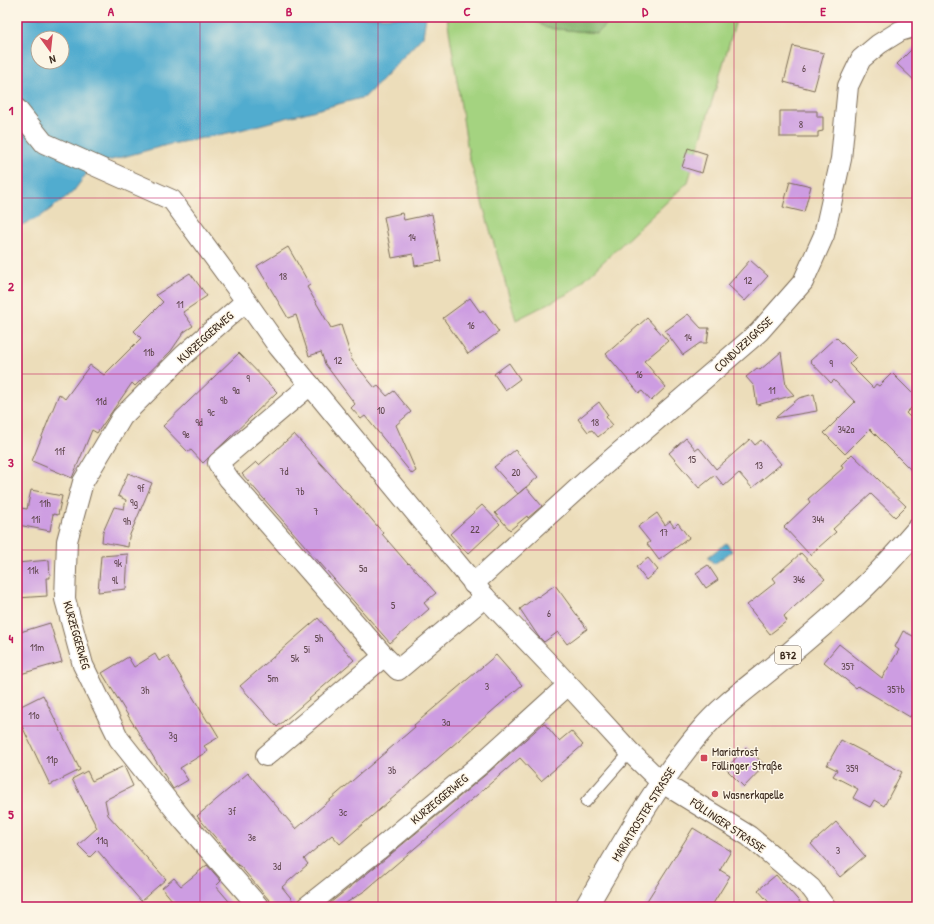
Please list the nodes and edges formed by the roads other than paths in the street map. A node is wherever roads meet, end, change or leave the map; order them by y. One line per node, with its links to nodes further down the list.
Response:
1 (917, 26): 6 (street, CONDUZZIGASSE)
2 (17, 109): 3 (street)
3 (246, 301): 4 (street); 13 (street, KURZEGGERWEG)
4 (310, 385): 6 (street); 7 (street)
5 (917, 530): 11 (main road, MARIATROSTER STRASSE / B72)
6 (479, 591): 7 (street); 8 (street)
7 (384, 656): 10 (street)
8 (568, 685): 9 (street); 14 (street, KURZEGGERWEG)
9 (630, 752): 11 (street); 12 (lane)
10 (266, 756)
11 (661, 782): 15 (main road, MARIATROSTER STRASSE / B72); 16 (street, FÖLLINGER STRASSE)
12 (586, 802)
13 (259, 907)
14 (306, 907)
15 (586, 907)
16 (825, 907)

